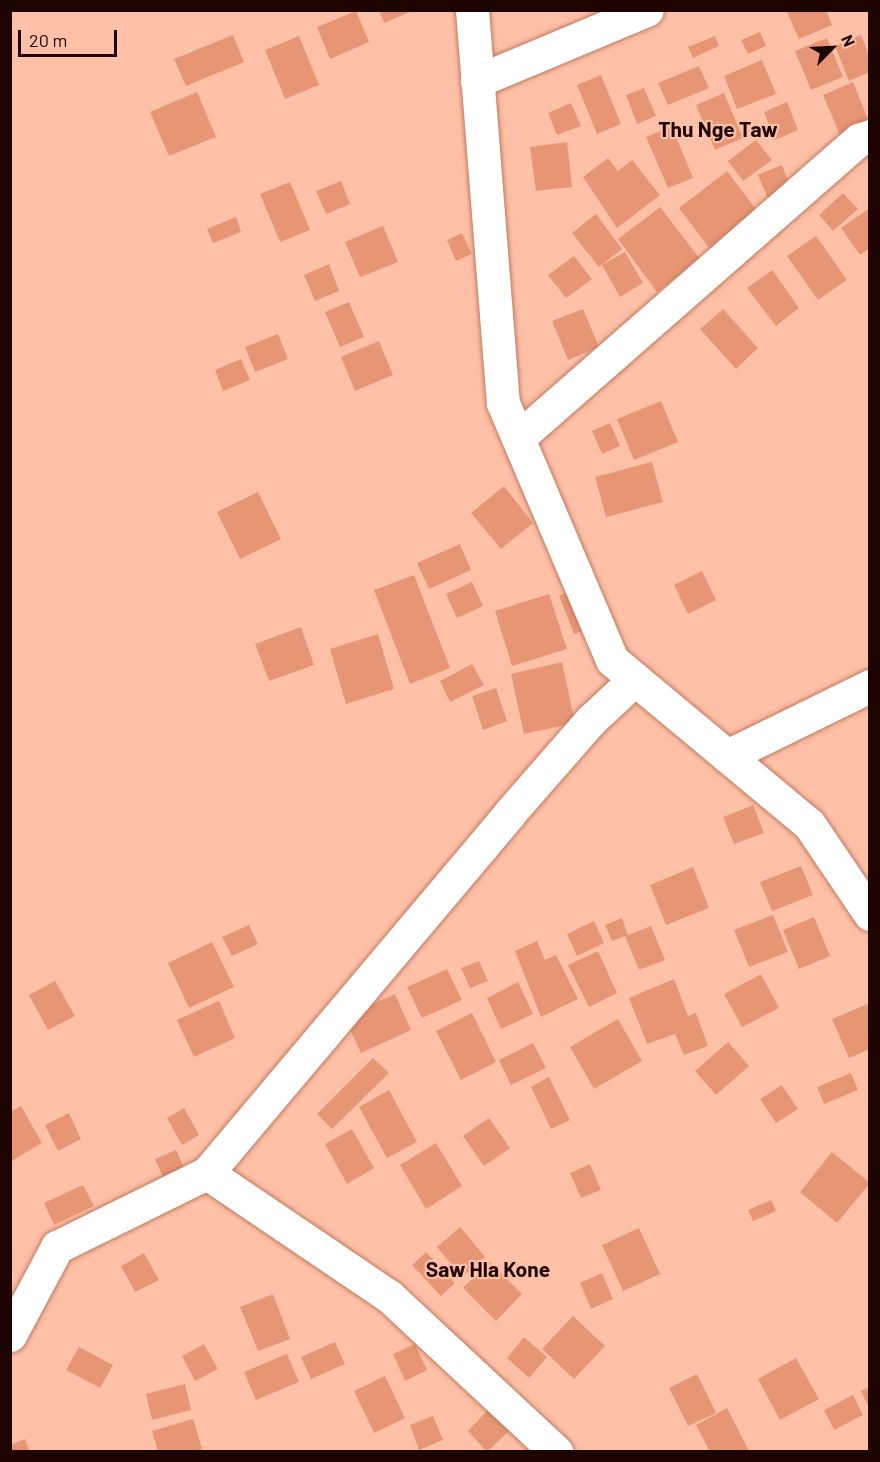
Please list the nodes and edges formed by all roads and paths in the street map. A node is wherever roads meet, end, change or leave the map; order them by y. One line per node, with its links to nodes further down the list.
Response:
1 (472, 10): 3 (street)
2 (647, 10): 3 (street)
3 (477, 81): 5 (street)
4 (870, 136): 5 (street)
5 (518, 438): 6 (street)
6 (635, 679): 8 (street); 10 (street)
7 (870, 686): 8 (street)
8 (727, 756): 9 (street)
9 (870, 914)
10 (207, 1173): 11 (street); 12 (street)
11 (10, 1335)
12 (556, 1452)

